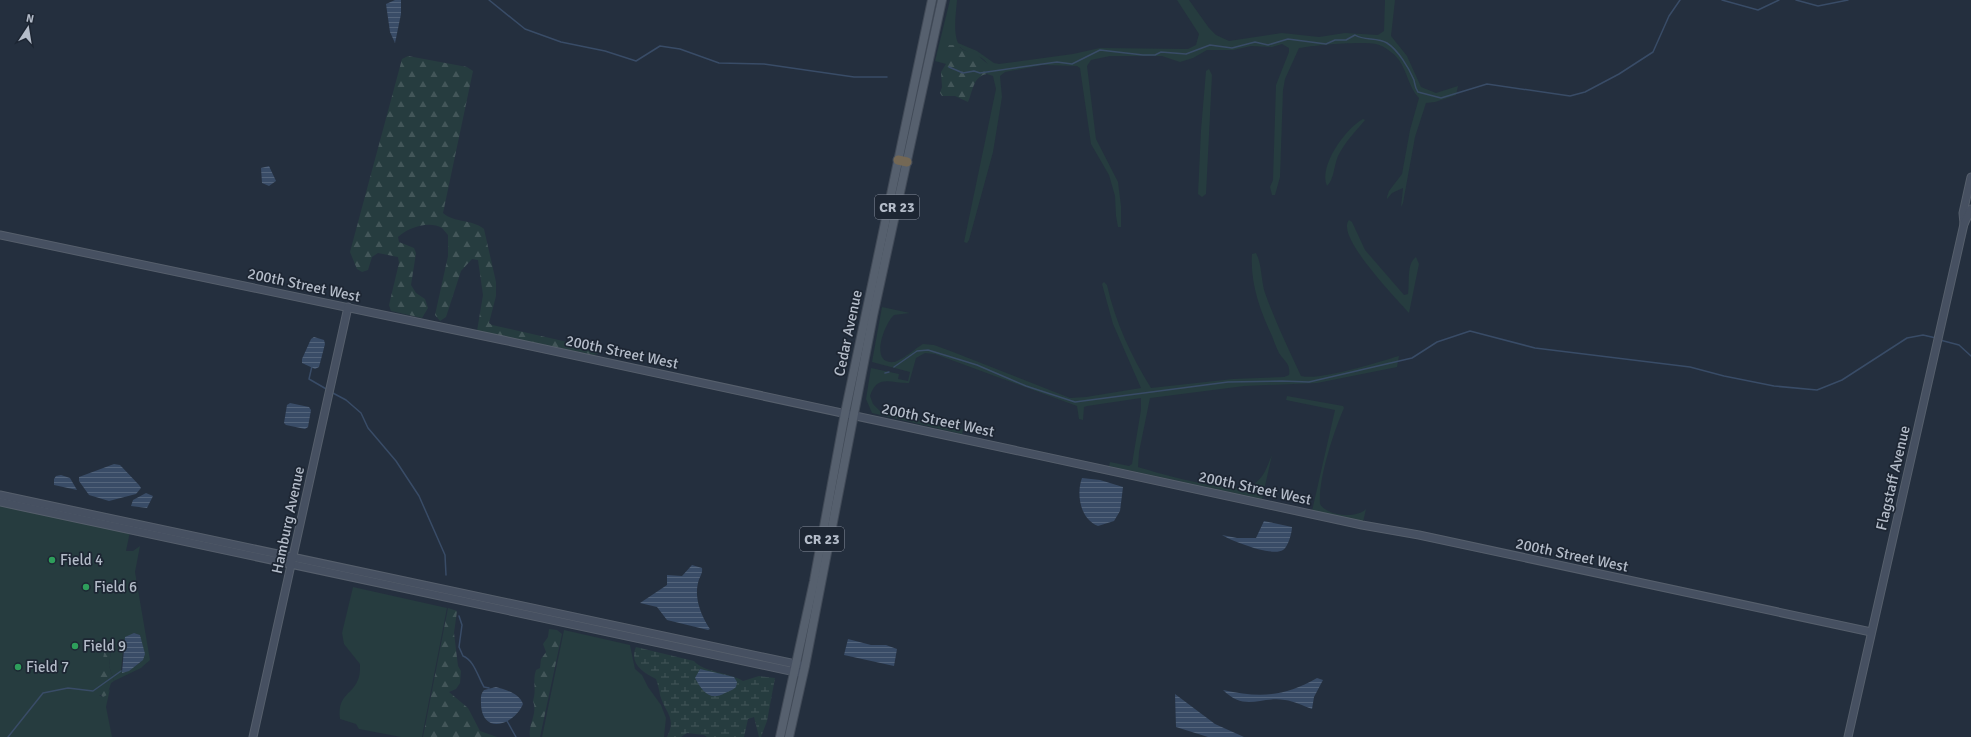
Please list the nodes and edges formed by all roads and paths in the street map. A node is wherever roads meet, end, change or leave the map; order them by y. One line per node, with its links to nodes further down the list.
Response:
1 (932, 0): 3 (main road, Cedar Avenue / CR 23)
2 (942, 0): 3 (main road, Cedar Avenue / CR 23)
3 (902, 161): 9 (main road, Cedar Avenue / CR 23); 10 (main road, Cedar Avenue / CR 23)
4 (1971, 177): 6 (street, Flagstaff Avenue)
5 (1971, 209): 6 (street, Flagstaff Avenue)
6 (1964, 224): 14 (street, Flagstaff Avenue)
7 (0, 235): 8 (street, 200th Street West)
8 (348, 308): 9 (street, 200th Street West); 13 (street, Hamburg Avenue)
9 (845, 413): 10 (street, 200th Street West); 15 (main road, Cedar Avenue / CR 23)
10 (854, 415): 14 (street, 200th Street West); 16 (main road, Cedar Avenue / CR 23)
11 (0, 495): 13 (street)
12 (0, 502): 13 (street)
13 (292, 561): 15 (street); 17 (street, Hamburg Avenue)
14 (1871, 632): 20 (street, Flagstaff Avenue)
15 (795, 668): 16 (street); 18 (main road, CR 23)
16 (804, 670): 19 (main road, CR 23)
17 (253, 737)
18 (780, 737)
19 (789, 737)
20 (1848, 737)

